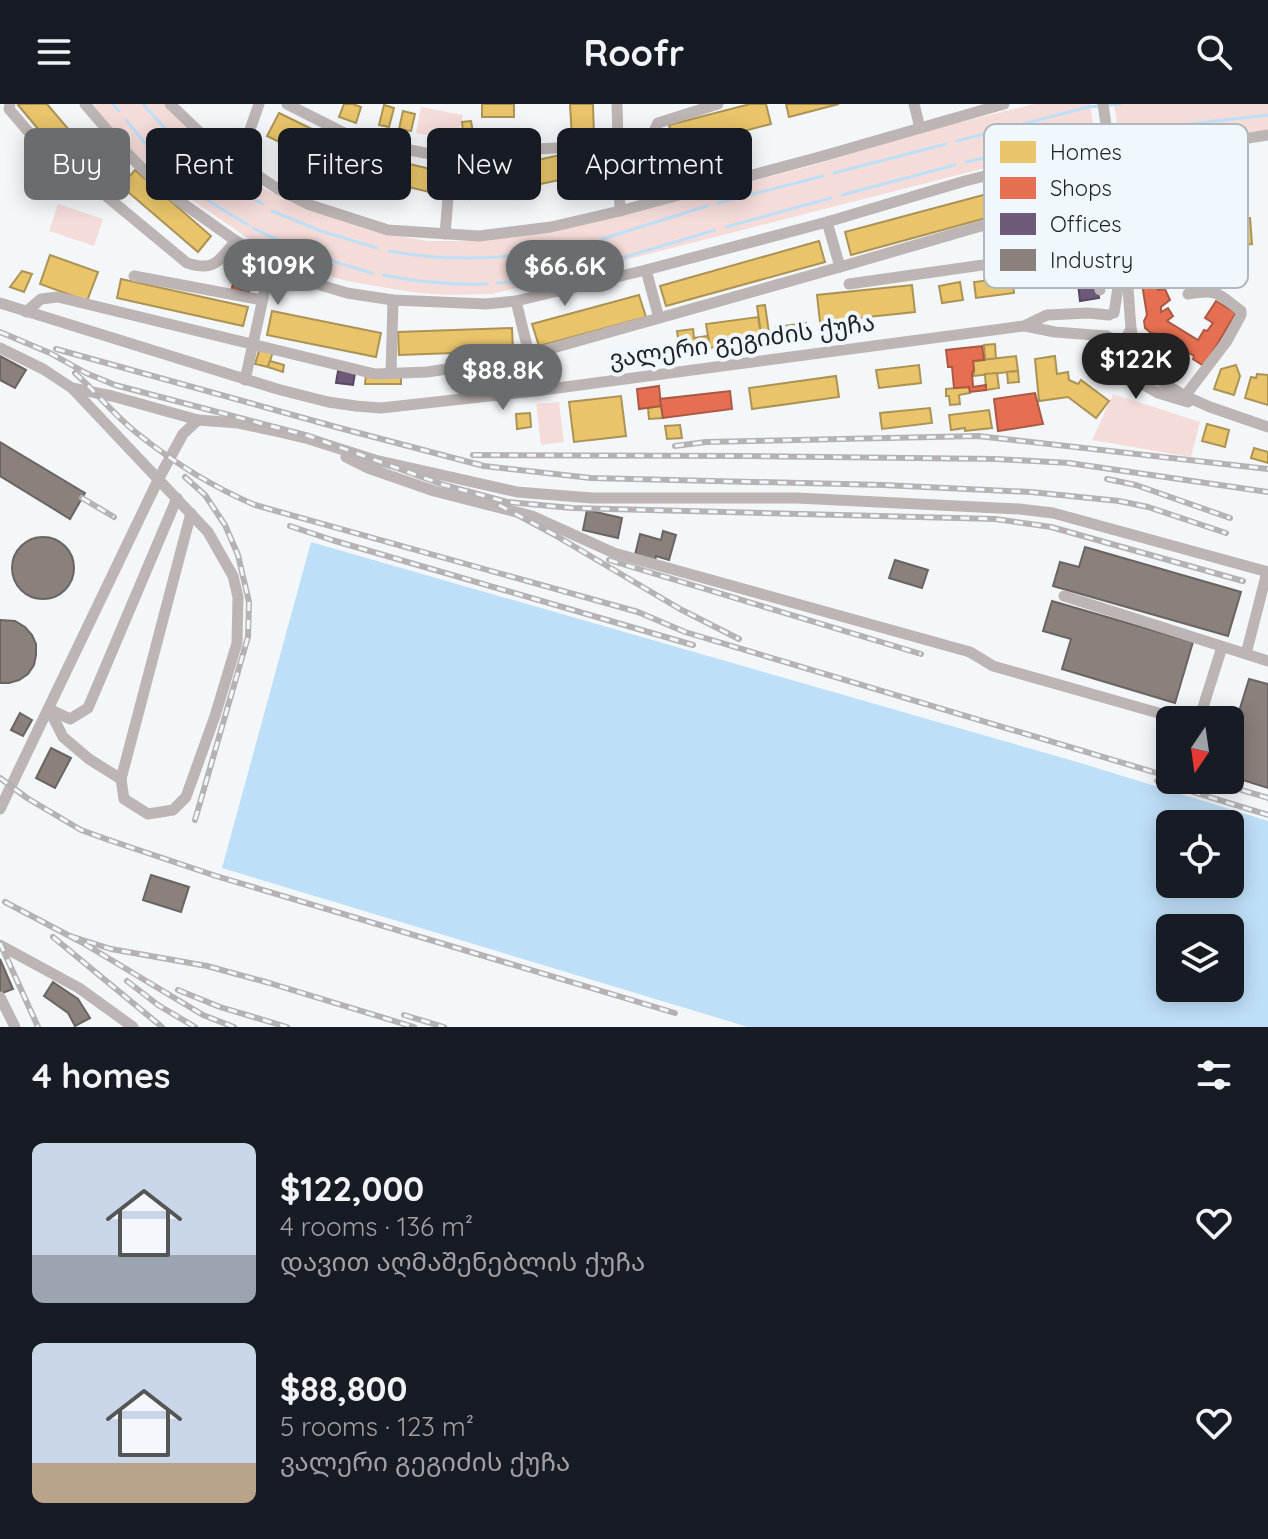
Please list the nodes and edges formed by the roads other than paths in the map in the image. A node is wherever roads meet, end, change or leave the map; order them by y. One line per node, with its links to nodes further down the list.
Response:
1 (10, 104): 12 (street)
2 (85, 104): 13 (street)
3 (170, 104): 14 (street)
4 (259, 104): 15 (street)
5 (287, 104): 21 (street)
6 (617, 104): 16 (street)
7 (718, 104): 17 (street)
8 (914, 104): 18 (street)
9 (1004, 104): 18 (street)
10 (1103, 104): 11 (street)
11 (1106, 124)
12 (25, 128)
13 (105, 128)
14 (195, 128)
15 (251, 128)
16 (618, 128)
17 (656, 128)
18 (920, 128): 23 (street)
19 (1268, 135): 20 (street)
20 (1248, 138)
21 (427, 153)
22 (130, 156): 34 (street)
23 (752, 175)
24 (984, 176): 31 (street)
25 (262, 179): 33 (street)
26 (111, 200): 34 (street)
27 (448, 200): 33 (street)
28 (620, 200): 30 (street)
29 (661, 200): 30 (street)
30 (620, 211): 33 (street)
31 (827, 222): 37 (street); 38 (street)
32 (984, 225): 37 (street)
33 (445, 234)
34 (236, 241): 35 (street)
35 (271, 262): 44 (street); 45 (street)
36 (984, 265): 40 (street)
37 (840, 267): 50 (street)
38 (646, 270): 46 (street); 50 (street)
39 (134, 276): 44 (street)
40 (849, 284)
41 (1116, 288): 49 (street)
42 (1128, 288): 51 (street)
43 (1188, 294): 60 (street)
44 (262, 300): 54 (street)
45 (393, 300): 46 (street); 57 (street)
46 (516, 301): 56 (street)
47 (0, 303): 48 (street, ვალერი გეგიძის ქუჩა)
48 (26, 312): 54 (street); 58 (street, ვალერი გეგიძის ქუჩა)
49 (1111, 314): 51 (street); 52 (street, ვალერი გეგიძის ქუჩა); 53 (street)
50 (659, 318): 56 (street)
51 (1130, 324): 53 (street); 60 (street)
52 (1024, 326): 53 (street, ვალერი გეგიძის ქუჩა); 58 (street, ვალერი გეგიძის ქუჩა)
53 (1109, 337): 61 (street)
54 (252, 343): 57 (street); 58 (street)
55 (0, 348): 59 (street)
56 (529, 354): 57 (street)
57 (391, 373)
58 (245, 380)
59 (72, 388): 62 (street); 65 (street)
60 (1185, 396): 61 (street)
61 (1210, 407): 63 (street)
62 (198, 420): 64 (street); 65 (street)
63 (1268, 427)
64 (309, 439): 68 (street); 75 (street)
65 (159, 478): 66 (street); 74 (street)
66 (177, 498): 67 (street); 74 (street)
67 (191, 513): 76 (street); 76 (street)
68 (1267, 572): 71 (street)
69 (1064, 596): 70 (street)
70 (1222, 647): 71 (street); 73 (street)
71 (1246, 654): 72 (street)
72 (1268, 661)
73 (1203, 706)
74 (49, 709): 76 (street); 77 (street)
75 (1156, 712)
76 (121, 779)
77 (0, 809)
78 (0, 945): 81 (street)
79 (0, 997): 80 (street)
80 (15, 1027)
81 (133, 1027)

